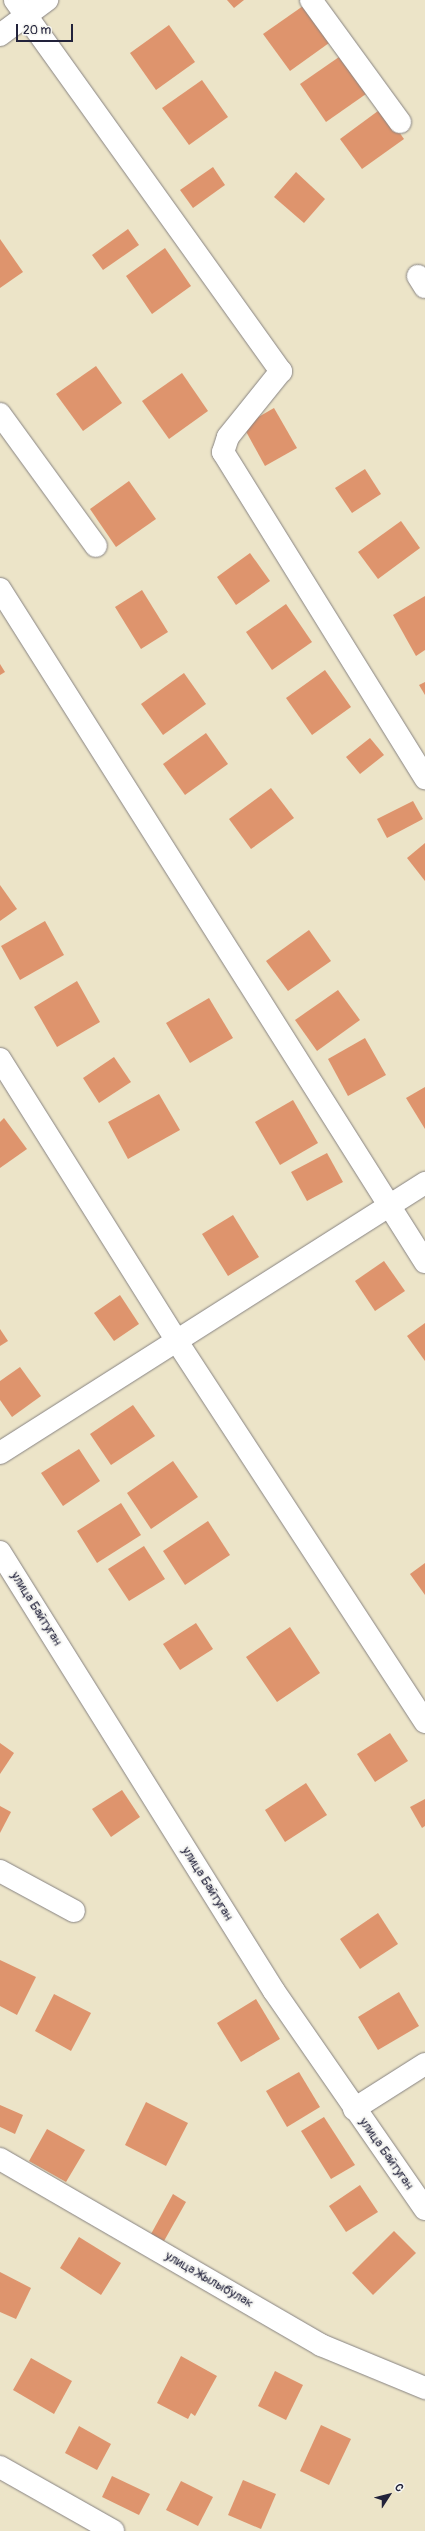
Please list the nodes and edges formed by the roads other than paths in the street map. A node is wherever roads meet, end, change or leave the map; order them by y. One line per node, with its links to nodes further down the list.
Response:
1 (47, 0): 3 (street)
2 (310, 0): 5 (street)
3 (21, 8): 4 (street); 9 (street)
4 (0, 35)
5 (400, 122)
6 (0, 414): 7 (street)
7 (96, 546)
8 (0, 589): 12 (street)
9 (425, 778)
10 (0, 1059): 14 (street)
11 (425, 1183): 12 (street)
12 (389, 1206): 13 (street); 14 (street)
13 (425, 1262)
14 (176, 1340): 15 (street); 17 (street)
15 (0, 1453)
16 (0, 1552): 21 (street, улица Байтуган)
17 (425, 1722)
18 (0, 1871): 19 (street)
19 (74, 1911)
20 (425, 2064): 21 (street)
21 (354, 2109): 23 (street, улица Байтуган)
22 (0, 2160): 24 (street, улица Жылыбулак)
23 (425, 2209)
24 (425, 2388)
25 (0, 2467): 26 (street)
26 (113, 2531)

